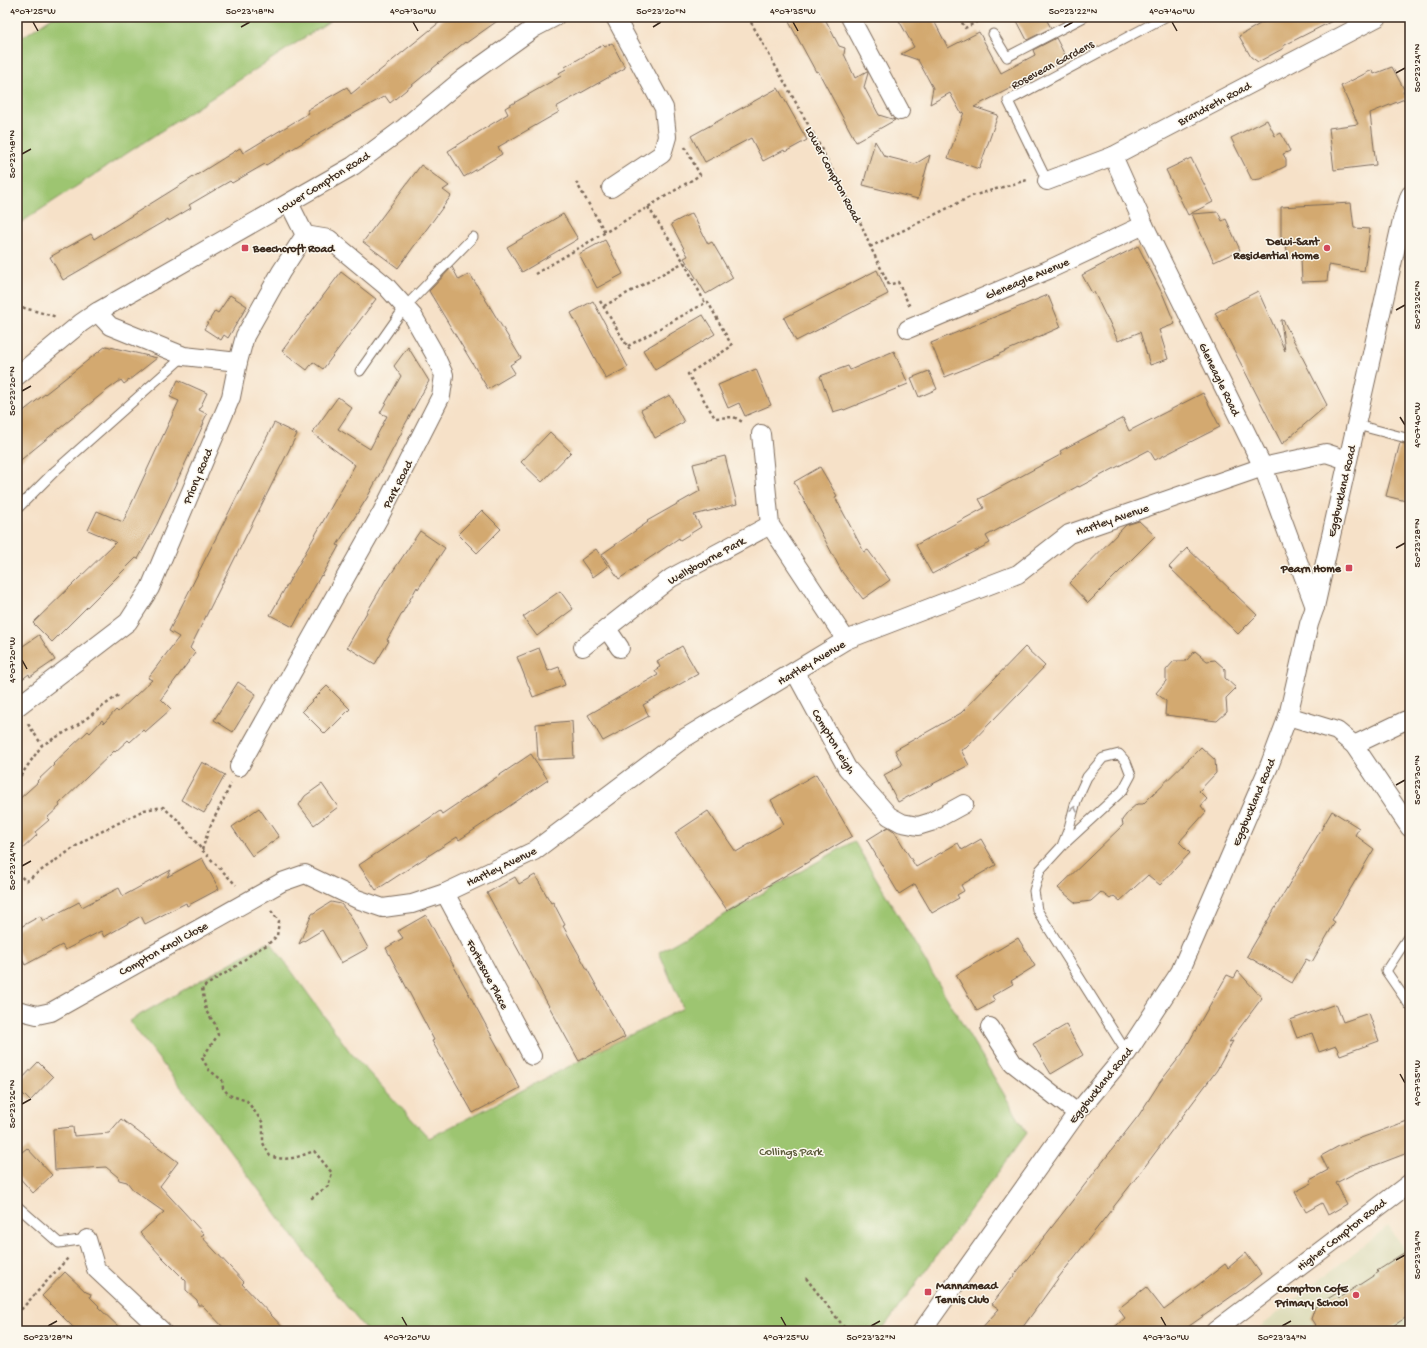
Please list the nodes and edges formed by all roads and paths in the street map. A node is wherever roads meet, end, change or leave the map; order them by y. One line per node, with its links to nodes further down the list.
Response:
1 (555, 17): 17 (street, Lower Compton Road)
2 (615, 17): 11 (street)
3 (748, 17): 23 (path, Lower Compton Road)
4 (850, 17): 10 (street)
5 (959, 17): 9 (path)
6 (1084, 17): 9 (lane)
7 (1165, 17): 13 (lane, Rosevean Gardens)
8 (1378, 17): 12 (street, Brandreth Road)
9 (993, 34)
10 (900, 110)
11 (667, 137): 15 (street); 18 (path)
12 (1113, 156): 13 (street, Brandreth Road); 19 (street, Gleneagle Road)
13 (1046, 178): 23 (path)
14 (576, 182): 20 (path)
15 (611, 188)
16 (1410, 195): 40 (street, Eggbuckland Road)
17 (289, 204): 21 (street); 31 (street, Lower Compton Road)
18 (648, 207): 20 (path); 24 (path)
19 (1144, 225): 33 (street, Gleneagle Avenue); 44 (street, Gleneagle Road)
20 (605, 232): 25 (path)
21 (305, 235): 30 (street, Park Road); 37 (street, Priory Road)
22 (473, 237): 30 (lane)
23 (870, 247): 33 (path, Lower Compton Road)
24 (684, 262): 27 (path); 29 (path)
25 (535, 274)
26 (600, 301): 29 (path)
27 (705, 303): 34 (path); 41 (path)
28 (17, 306): 32 (path)
29 (604, 306): 34 (path)
30 (405, 307): 38 (lane); 59 (street, Park Road)
31 (97, 312): 32 (street, Lower Compton Road); 36 (street)
32 (81, 323): 39 (street, Lower Compton Road)
33 (913, 326)
34 (628, 346): 35 (path)
35 (631, 352)
36 (184, 356): 37 (street); 45 (lane)
37 (238, 362): 54 (street, Priory Road)
38 (360, 371)
39 (17, 376)
40 (1357, 425): 42 (lane); 43 (street, Eggbuckland Road)
41 (760, 434): 46 (street)
42 (1410, 440)
43 (1348, 460): 44 (street, Hartley Avenue); 47 (street, Eggbuckland Road)
44 (1263, 467): 47 (street, Gleneagle Road); 49 (street, Hartley Avenue)
45 (17, 509)
46 (770, 525): 48 (street, Wellsbourne Park); 49 (street)
47 (1315, 606): 55 (street, Eggbuckland Road)
48 (607, 628): 50 (street, Wellsbourne Park); 51 (street)
49 (846, 640): 52 (street, Hartley Avenue)
50 (583, 647)
51 (620, 648)
52 (795, 672): 61 (street, Compton Leigh); 67 (street, Hartley Avenue)
53 (120, 694): 57 (path)
54 (21, 714): 57 (path)
55 (1288, 716): 58 (street); 73 (street, Eggbuckland Road)
56 (1410, 719): 58 (street)
57 (42, 745): 60 (path)
58 (1354, 745): 62 (street)
59 (239, 767): 64 (path)
60 (17, 781)
61 (964, 804)
62 (1410, 828)
63 (1062, 846): 63 (lane, one-way to 63); 73 (lane)
64 (202, 850): 65 (path); 68 (path)
65 (17, 873)
66 (305, 874): 67 (street, Hartley Avenue); 68 (street, Compton Knoll Close)
67 (445, 893): 74 (street, Fortescue Place)
68 (254, 898): 71 (street, Compton Knoll Close); 77 (path)
69 (1410, 934): 70 (lane)
70 (1410, 1006)
71 (21, 1011)
72 (990, 1027): 75 (street)
73 (1127, 1053): 75 (street, Eggbuckland Road)
74 (532, 1056)
75 (1077, 1113): 84 (street, Eggbuckland Road)
76 (1410, 1182): 85 (street, Higher Compton Road)
77 (309, 1200)
78 (17, 1206): 79 (lane)
79 (87, 1239): 81 (path); 82 (street)
80 (806, 1278): 83 (path)
81 (17, 1314)
82 (162, 1331)
83 (847, 1331)
84 (922, 1331)
85 (1215, 1331)

